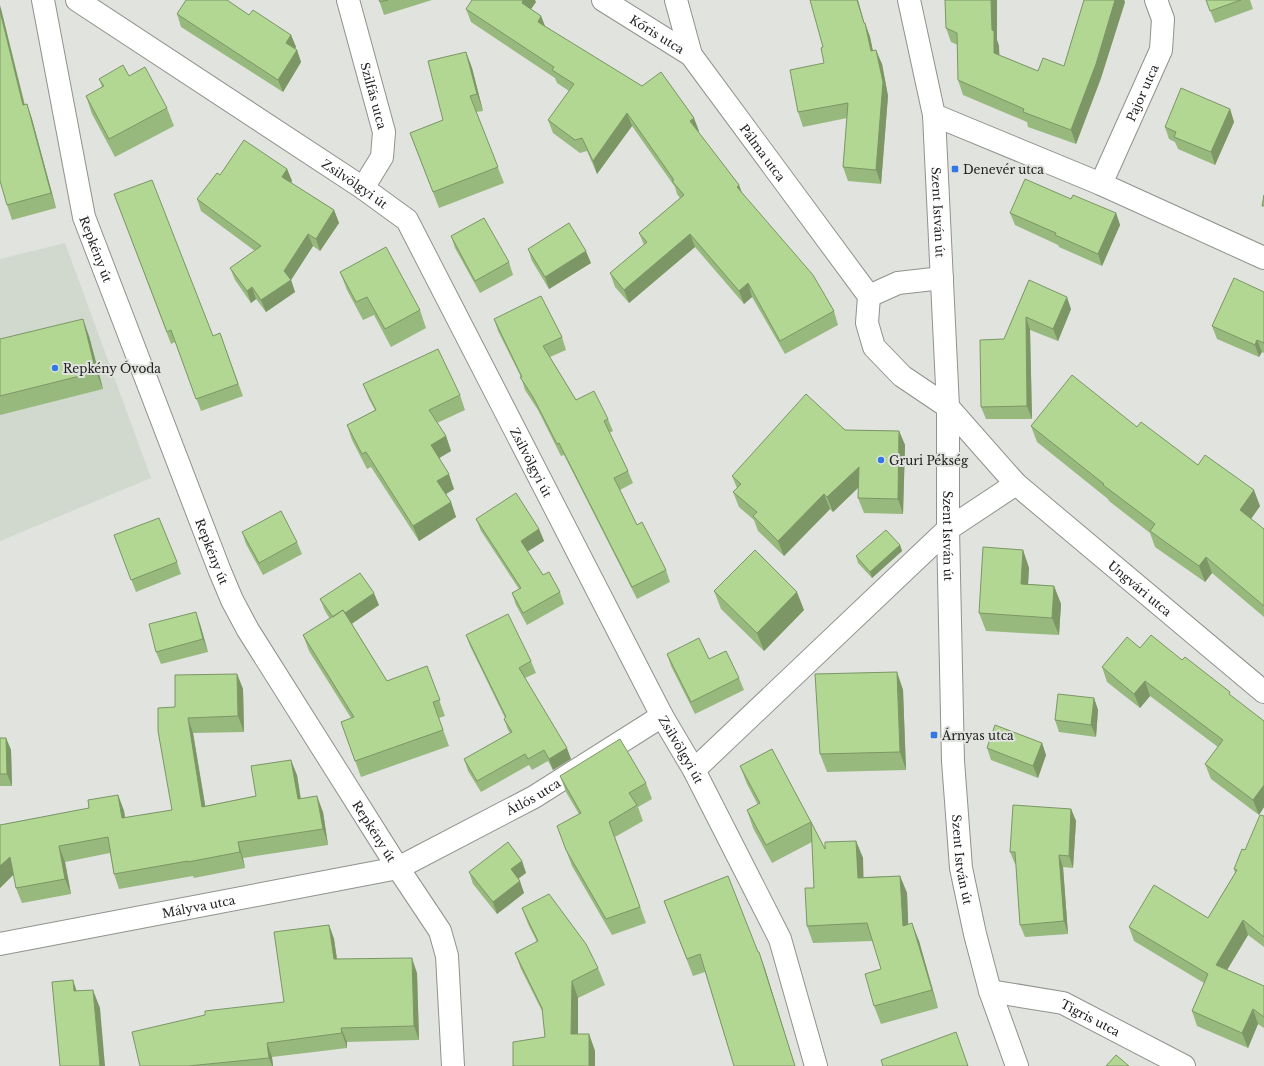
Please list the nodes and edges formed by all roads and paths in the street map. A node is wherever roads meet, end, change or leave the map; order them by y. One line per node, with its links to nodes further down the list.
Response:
1 (43, 0): 21 (street, Repkény út)
2 (77, 0): 11 (street, Zsilvölgyi út)
3 (348, 0): 11 (street, Szilfás utca)
4 (603, 0): 8 (street, Kőris utca)
5 (676, 0): 8 (street, Pálma utca)
6 (909, 0): 9 (street, Szent István út)
7 (1156, 0): 10 (street, Pajor utca)
8 (691, 55): 14 (street, Pálma utca)
9 (934, 115): 10 (street); 13 (street, Szent István út)
10 (1101, 184): 12 (street)
11 (363, 188): 19 (street, Zsilvölgyi út)
12 (1264, 258)
13 (942, 278): 14 (street); 15 (street, Szent István út)
14 (869, 296): 15 (street)
15 (948, 407): 16 (street, Ungvári utca); 17 (street, Szent István út)
16 (1016, 484): 17 (street); 18 (street, Ungvári utca)
17 (948, 529): 20 (street); 23 (street, Szent István út)
18 (1264, 692)
19 (662, 716): 20 (street, Zsilvölgyi út); 21 (street, Átlós utca)
20 (694, 770): 25 (street, Zsilvölgyi út)
21 (398, 868): 22 (street, Mályva utca); 24 (street, Repkény út)
22 (0, 944)
23 (990, 991): 26 (street, Szent István út); 27 (street, Tigris utca)
24 (453, 1066)
25 (816, 1066)
26 (1018, 1066)
27 (1184, 1066)

